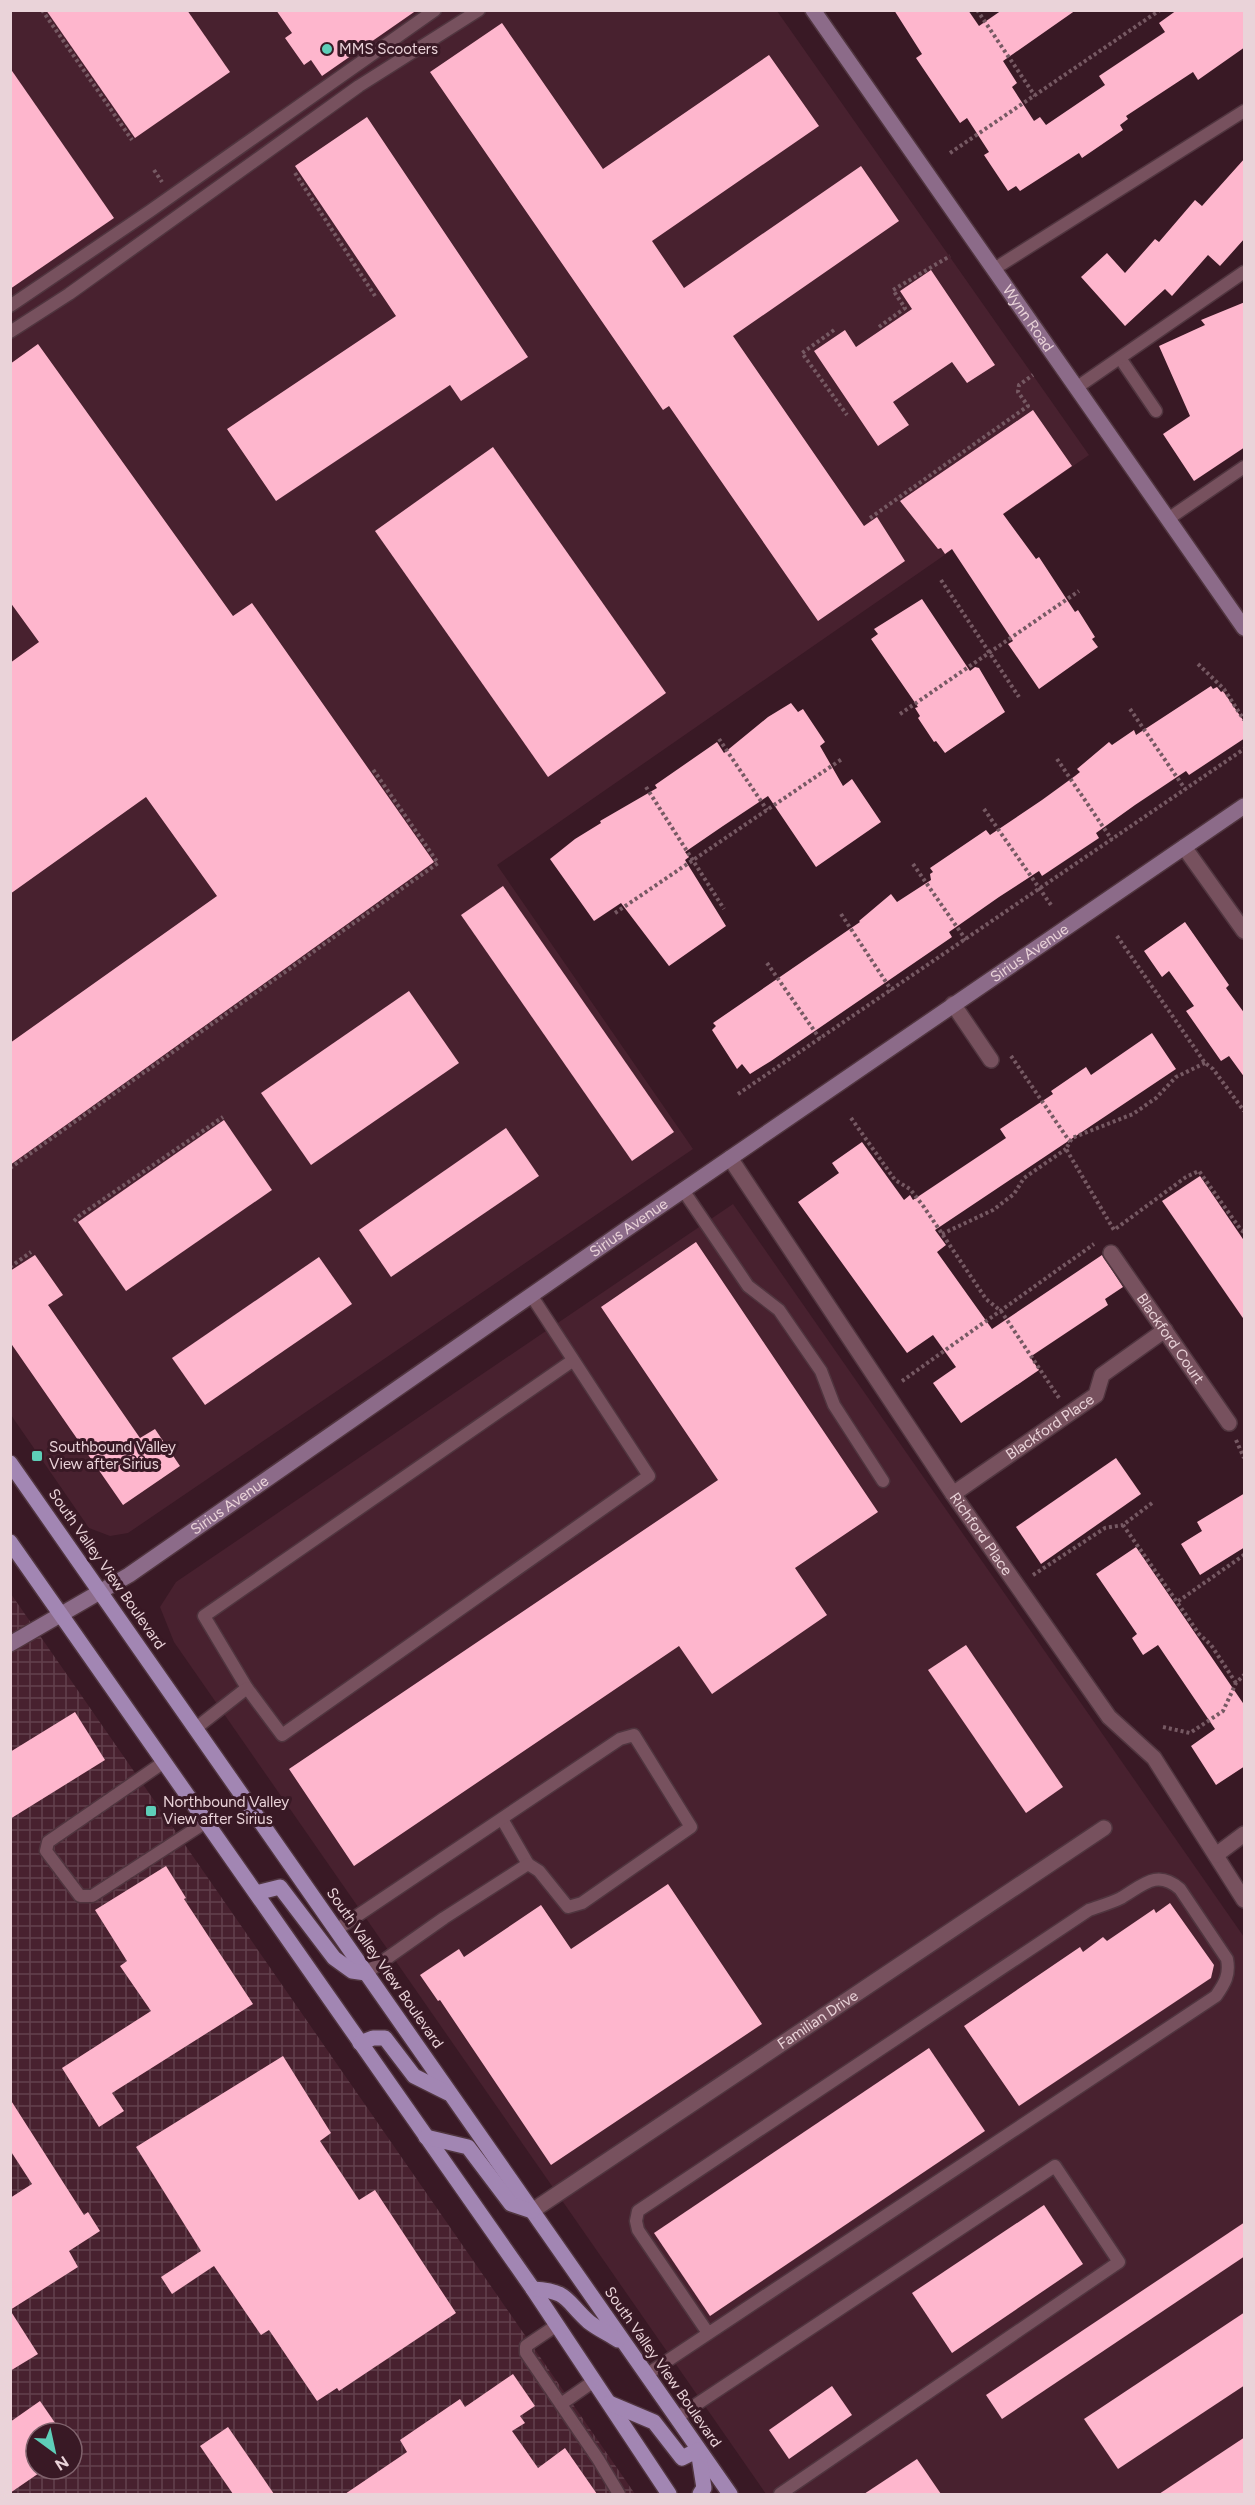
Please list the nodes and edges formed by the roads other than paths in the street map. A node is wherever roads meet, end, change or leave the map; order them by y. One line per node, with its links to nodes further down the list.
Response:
1 (435, 10): 7 (lane)
2 (479, 10): 8 (lane)
3 (813, 10): 5 (street, Wynn Road)
4 (1245, 111): 5 (lane)
5 (994, 270): 10 (street, Wynn Road)
6 (1245, 272): 9 (lane)
7 (10, 306)
8 (10, 332)
9 (1120, 358): 10 (lane); 11 (lane)
10 (1076, 388): 13 (street, Wynn Road)
11 (1156, 411)
12 (1245, 467): 13 (lane)
13 (1168, 519): 14 (street, Wynn Road)
14 (1245, 628)
15 (1245, 806): 16 (street, Sirius Avenue)
16 (1184, 847): 17 (street); 18 (street, Sirius Avenue)
17 (1245, 932)
18 (953, 1005): 19 (street); 20 (street, Sirius Avenue)
19 (991, 1060)
20 (730, 1158): 21 (street, Sirius Avenue); 29 (street, Richford Place)
21 (683, 1190): 23 (street, Sirius Avenue); 28 (lane)
22 (1111, 1253): 24 (street, Blackford Court)
23 (531, 1295): 25 (lane); 31 (street, Sirius Avenue)
24 (1165, 1330): 26 (street, Blackford Court); 29 (street, Blackford Place)
25 (572, 1361): 34 (lane); 34 (lane)
26 (1229, 1424)
27 (10, 1463): 31 (main road, South Valley View Boulevard)
28 (883, 1481)
29 (953, 1494): 41 (street, Richford Place)
30 (10, 1542): 32 (main road)
31 (102, 1593): 32 (street, Sirius Avenue); 35 (main road, South Valley View Boulevard)
32 (61, 1614): 33 (street, Sirius Avenue); 36 (main road)
33 (10, 1644)
34 (247, 1688): 35 (lane)
35 (196, 1728): 45 (main road, South Valley View Boulevard)
36 (164, 1762): 38 (main road); 38 (lane)
37 (502, 1819): 42 (lane); 42 (lane); 45 (lane)
38 (206, 1822): 43 (main road)
39 (1104, 1828): 50 (street, Familian Drive)
40 (1245, 1834): 41 (street)
41 (1216, 1855): 44 (street, Richford Place)
42 (528, 1864): 46 (lane)
43 (256, 1893): 46 (main road); 47 (main road)
44 (1245, 1900)
45 (336, 1930): 46 (main road, South Valley View Boulevard)
46 (366, 1973): 48 (main road, South Valley View Boulevard)
47 (360, 2043): 48 (main road); 49 (main road)
48 (451, 2095): 50 (main road, South Valley View Boulevard)
49 (426, 2137): 50 (main road); 51 (main road)
50 (532, 2211): 54 (main road, South Valley View Boulevard)
51 (533, 2289): 52 (main road); 54 (main road)
52 (558, 2325): 56 (main road); 58 (lane)
53 (708, 2333): 53 (lane); 55 (lane)
54 (626, 2345): 55 (main road, South Valley View Boulevard)
55 (646, 2375): 59 (main road, South Valley View Boulevard)
56 (594, 2381): 57 (main road); 58 (lane)
57 (609, 2403): 60 (main road); 62 (main road)
58 (561, 2404): 61 (lane)
59 (676, 2418): 60 (main road, South Valley View Boulevard); 65 (lane)
60 (698, 2450): 63 (main road); 64 (main road, South Valley View Boulevard)
61 (619, 2494)
62 (669, 2494)
63 (700, 2494)
64 (730, 2494)
65 (780, 2494)

